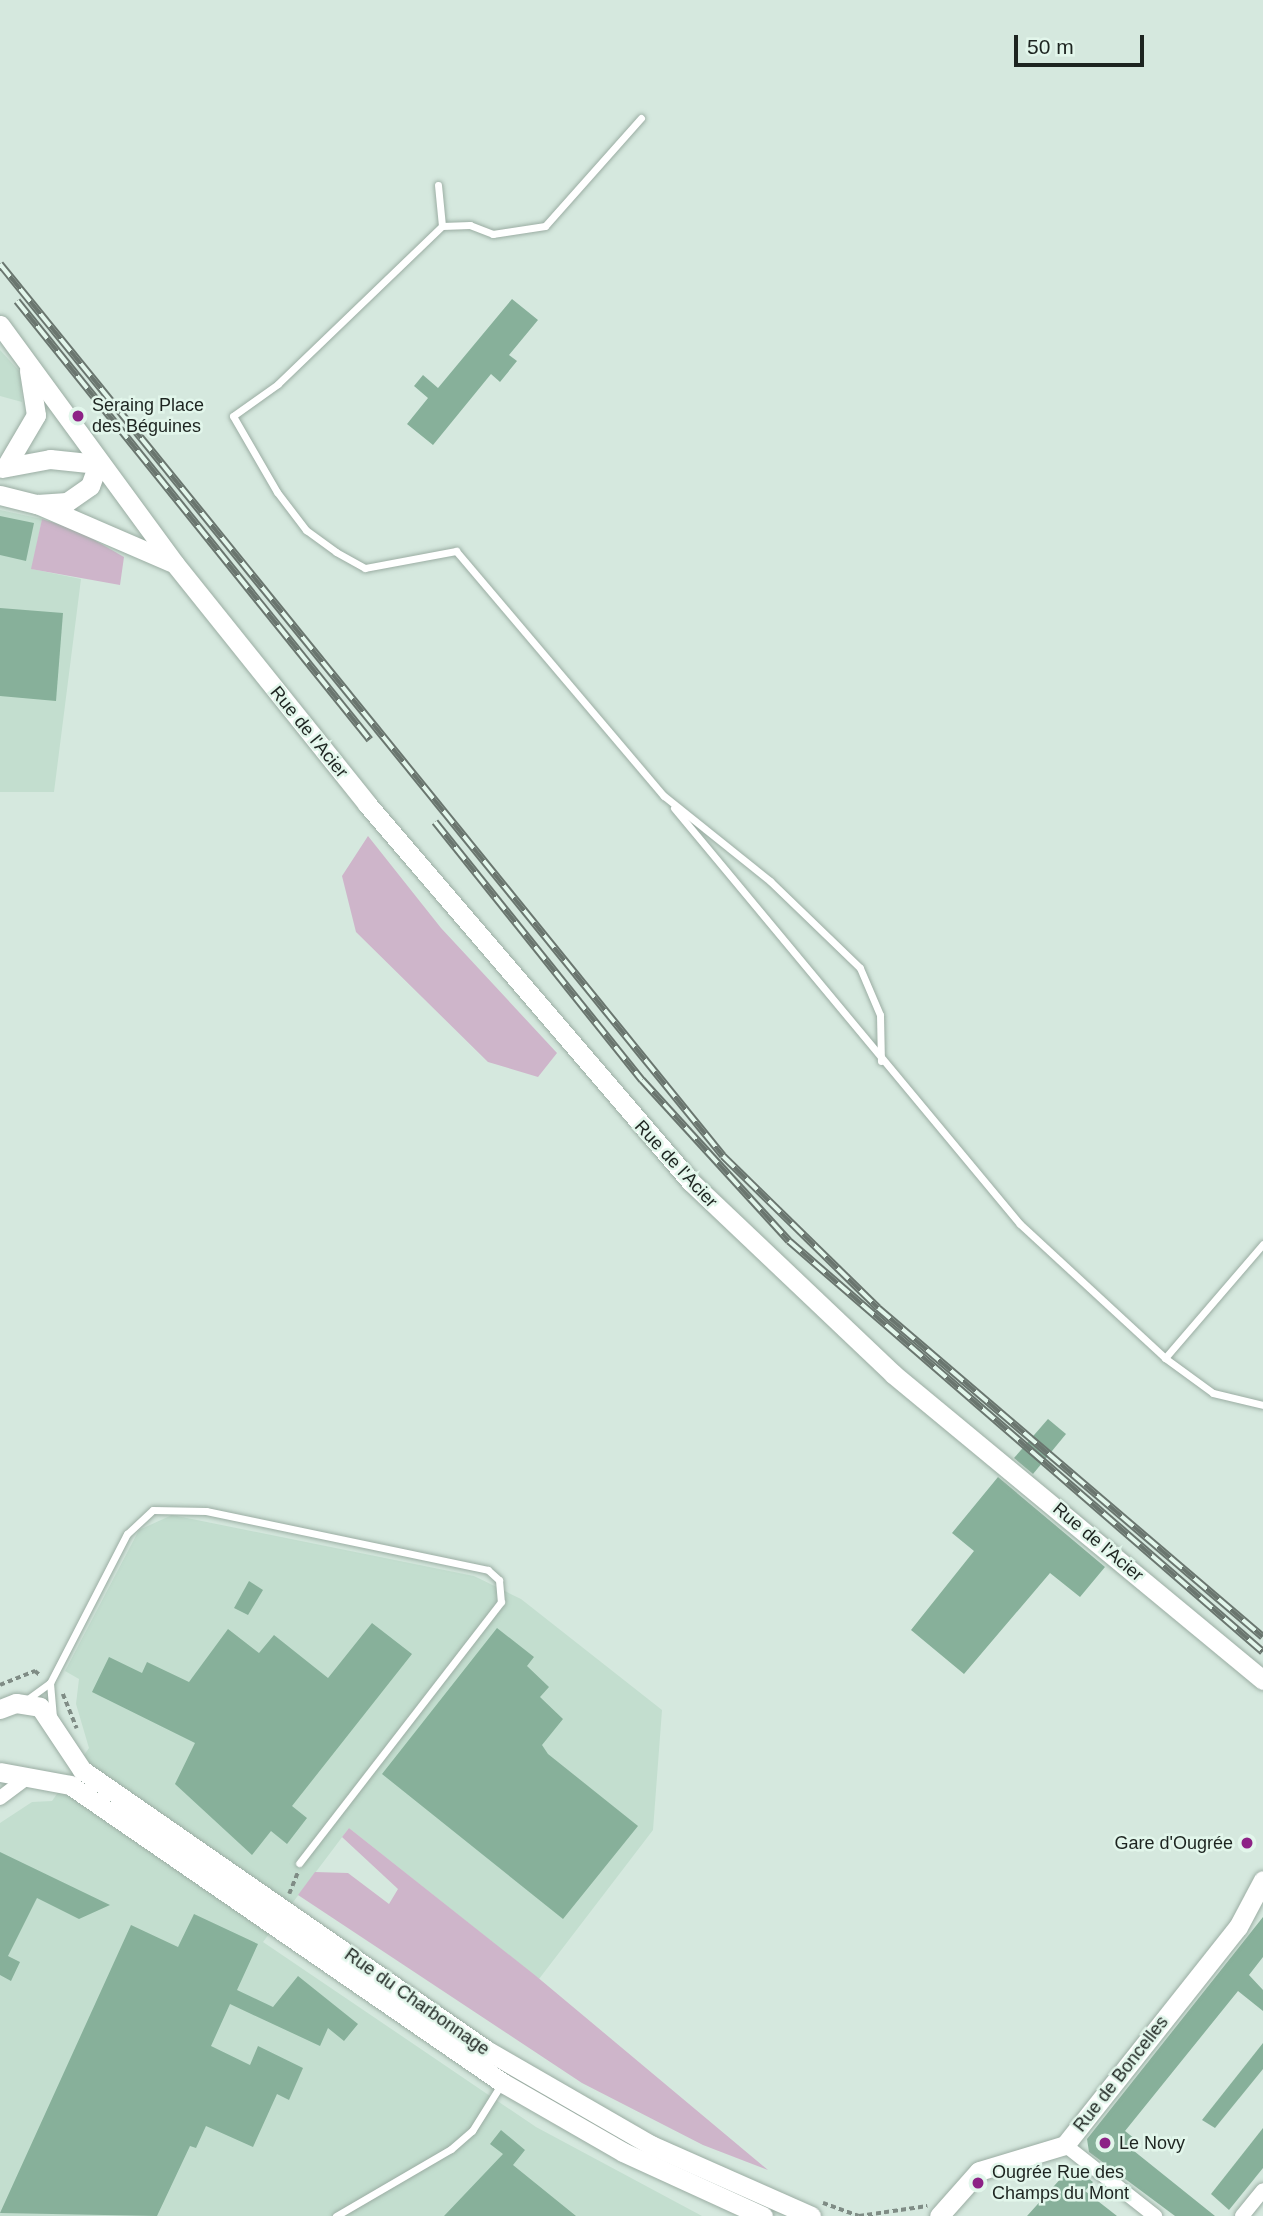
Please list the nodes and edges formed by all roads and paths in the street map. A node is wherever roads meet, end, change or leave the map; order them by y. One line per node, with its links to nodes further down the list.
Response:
1 (641, 118): 3 (lane)
2 (438, 185): 3 (lane)
3 (442, 226): 11 (lane)
4 (0, 326): 5 (main road, Rue de l'Acier)
5 (25, 357): 6 (main road, Rue de l'Acier); 7 (main road)
6 (98, 464): 7 (main road); 9 (main road); 10 (main road, Rue de l'Acier)
7 (3, 467)
8 (0, 495): 9 (main road)
9 (37, 504): 10 (main road)
10 (175, 564): 17 (main road, Rue de l'Acier)
11 (664, 796): 12 (lane); 12 (lane)
12 (881, 1061): 14 (lane)
13 (1263, 1244): 14 (lane)
14 (1165, 1358): 15 (lane)
15 (1263, 1405)
16 (35, 1671): 19 (path)
17 (1263, 1680)
18 (50, 1683): 21 (lane); 22 (lane); 27 (lane)
19 (0, 1685)
20 (64, 1694): 23 (path)
21 (7, 1706): 22 (main road, Rue du Charbonnage)
22 (57, 1728): 25 (main road); 35 (main road, Rue du Charbonnage)
23 (79, 1741)
24 (0, 1772): 25 (main road, Rue du Charbonnage)
25 (27, 1778): 26 (street); 32 (main road, Rue du Charbonnage)
26 (0, 1798)
27 (299, 1863): 30 (path)
28 (1263, 1880): 33 (main road, Rue de Boncelles)
29 (279, 1888): 30 (path)
30 (288, 1894): 31 (path)
31 (299, 1901)
32 (503, 2082): 37 (lane); 38 (main road, Rue du Charbonnage)
33 (1065, 2145): 36 (main road, Rue de Boncelles); 40 (street)
34 (1263, 2190): 41 (street)
35 (816, 2209): 39 (path)
36 (932, 2211): 39 (path)
37 (336, 2216)
38 (762, 2216)
39 (858, 2216)
40 (1155, 2216)
41 (1242, 2216)

